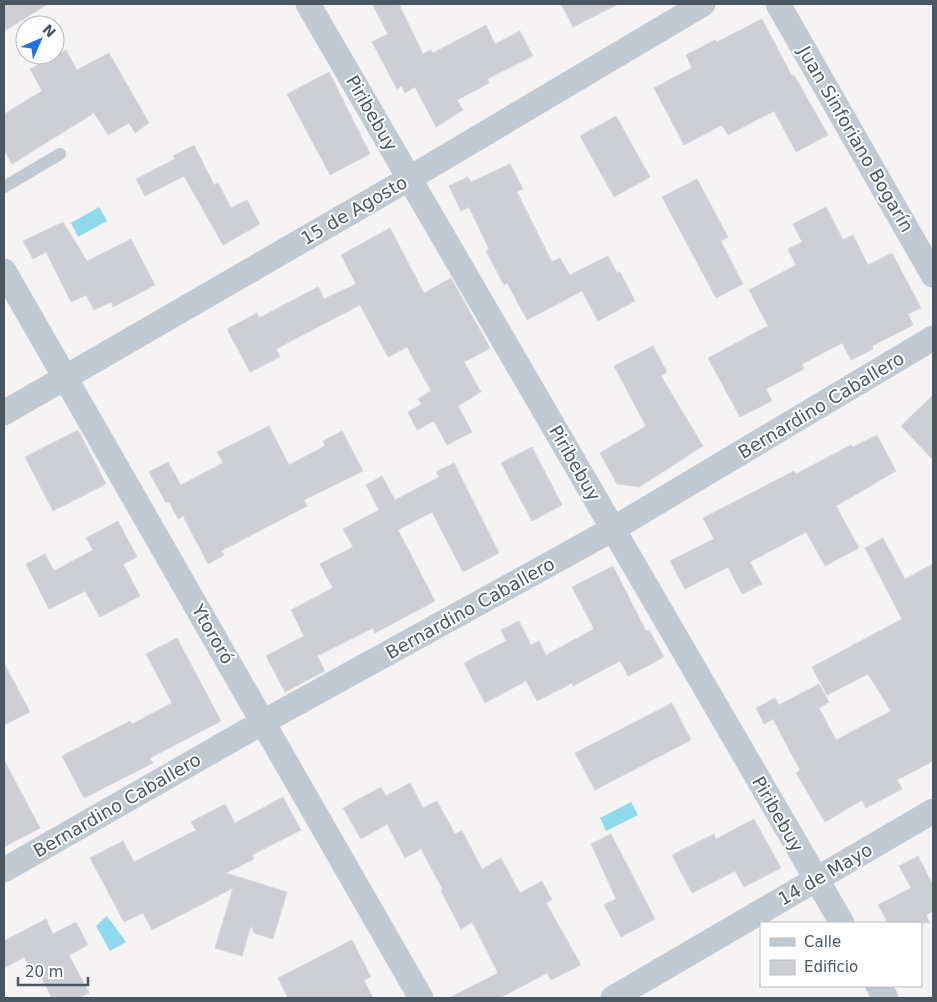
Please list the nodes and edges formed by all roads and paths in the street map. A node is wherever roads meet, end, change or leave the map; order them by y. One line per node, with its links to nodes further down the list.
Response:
1 (308, 4): 5 (street, Piribebuy)
2 (703, 4): 5 (street, 15 de Agosto)
3 (778, 4): 8 (street, Juan Sinforiano Bogarín)
4 (60, 154): 6 (lane)
5 (410, 178): 10 (street, 15 de Agosto); 12 (street, Piribebuy)
6 (4, 187)
7 (4, 271): 10 (street, Ytororó)
8 (933, 275)
9 (933, 338): 12 (street, Bernardino Caballero)
10 (66, 379): 11 (street, 15 de Agosto); 13 (street, Ytororó)
11 (4, 414)
12 (613, 529): 13 (street, Bernardino Caballero); 16 (street, Piribebuy)
13 (263, 722): 15 (street, Bernardino Caballero); 19 (street, Ytororó)
14 (933, 811): 16 (street, 14 de Mayo)
15 (4, 870)
16 (816, 879): 17 (street, Piribebuy); 20 (street, 14 de Mayo)
17 (841, 922)
18 (879, 987): 21 (street)
19 (421, 998)
20 (613, 998)
21 (886, 998)

